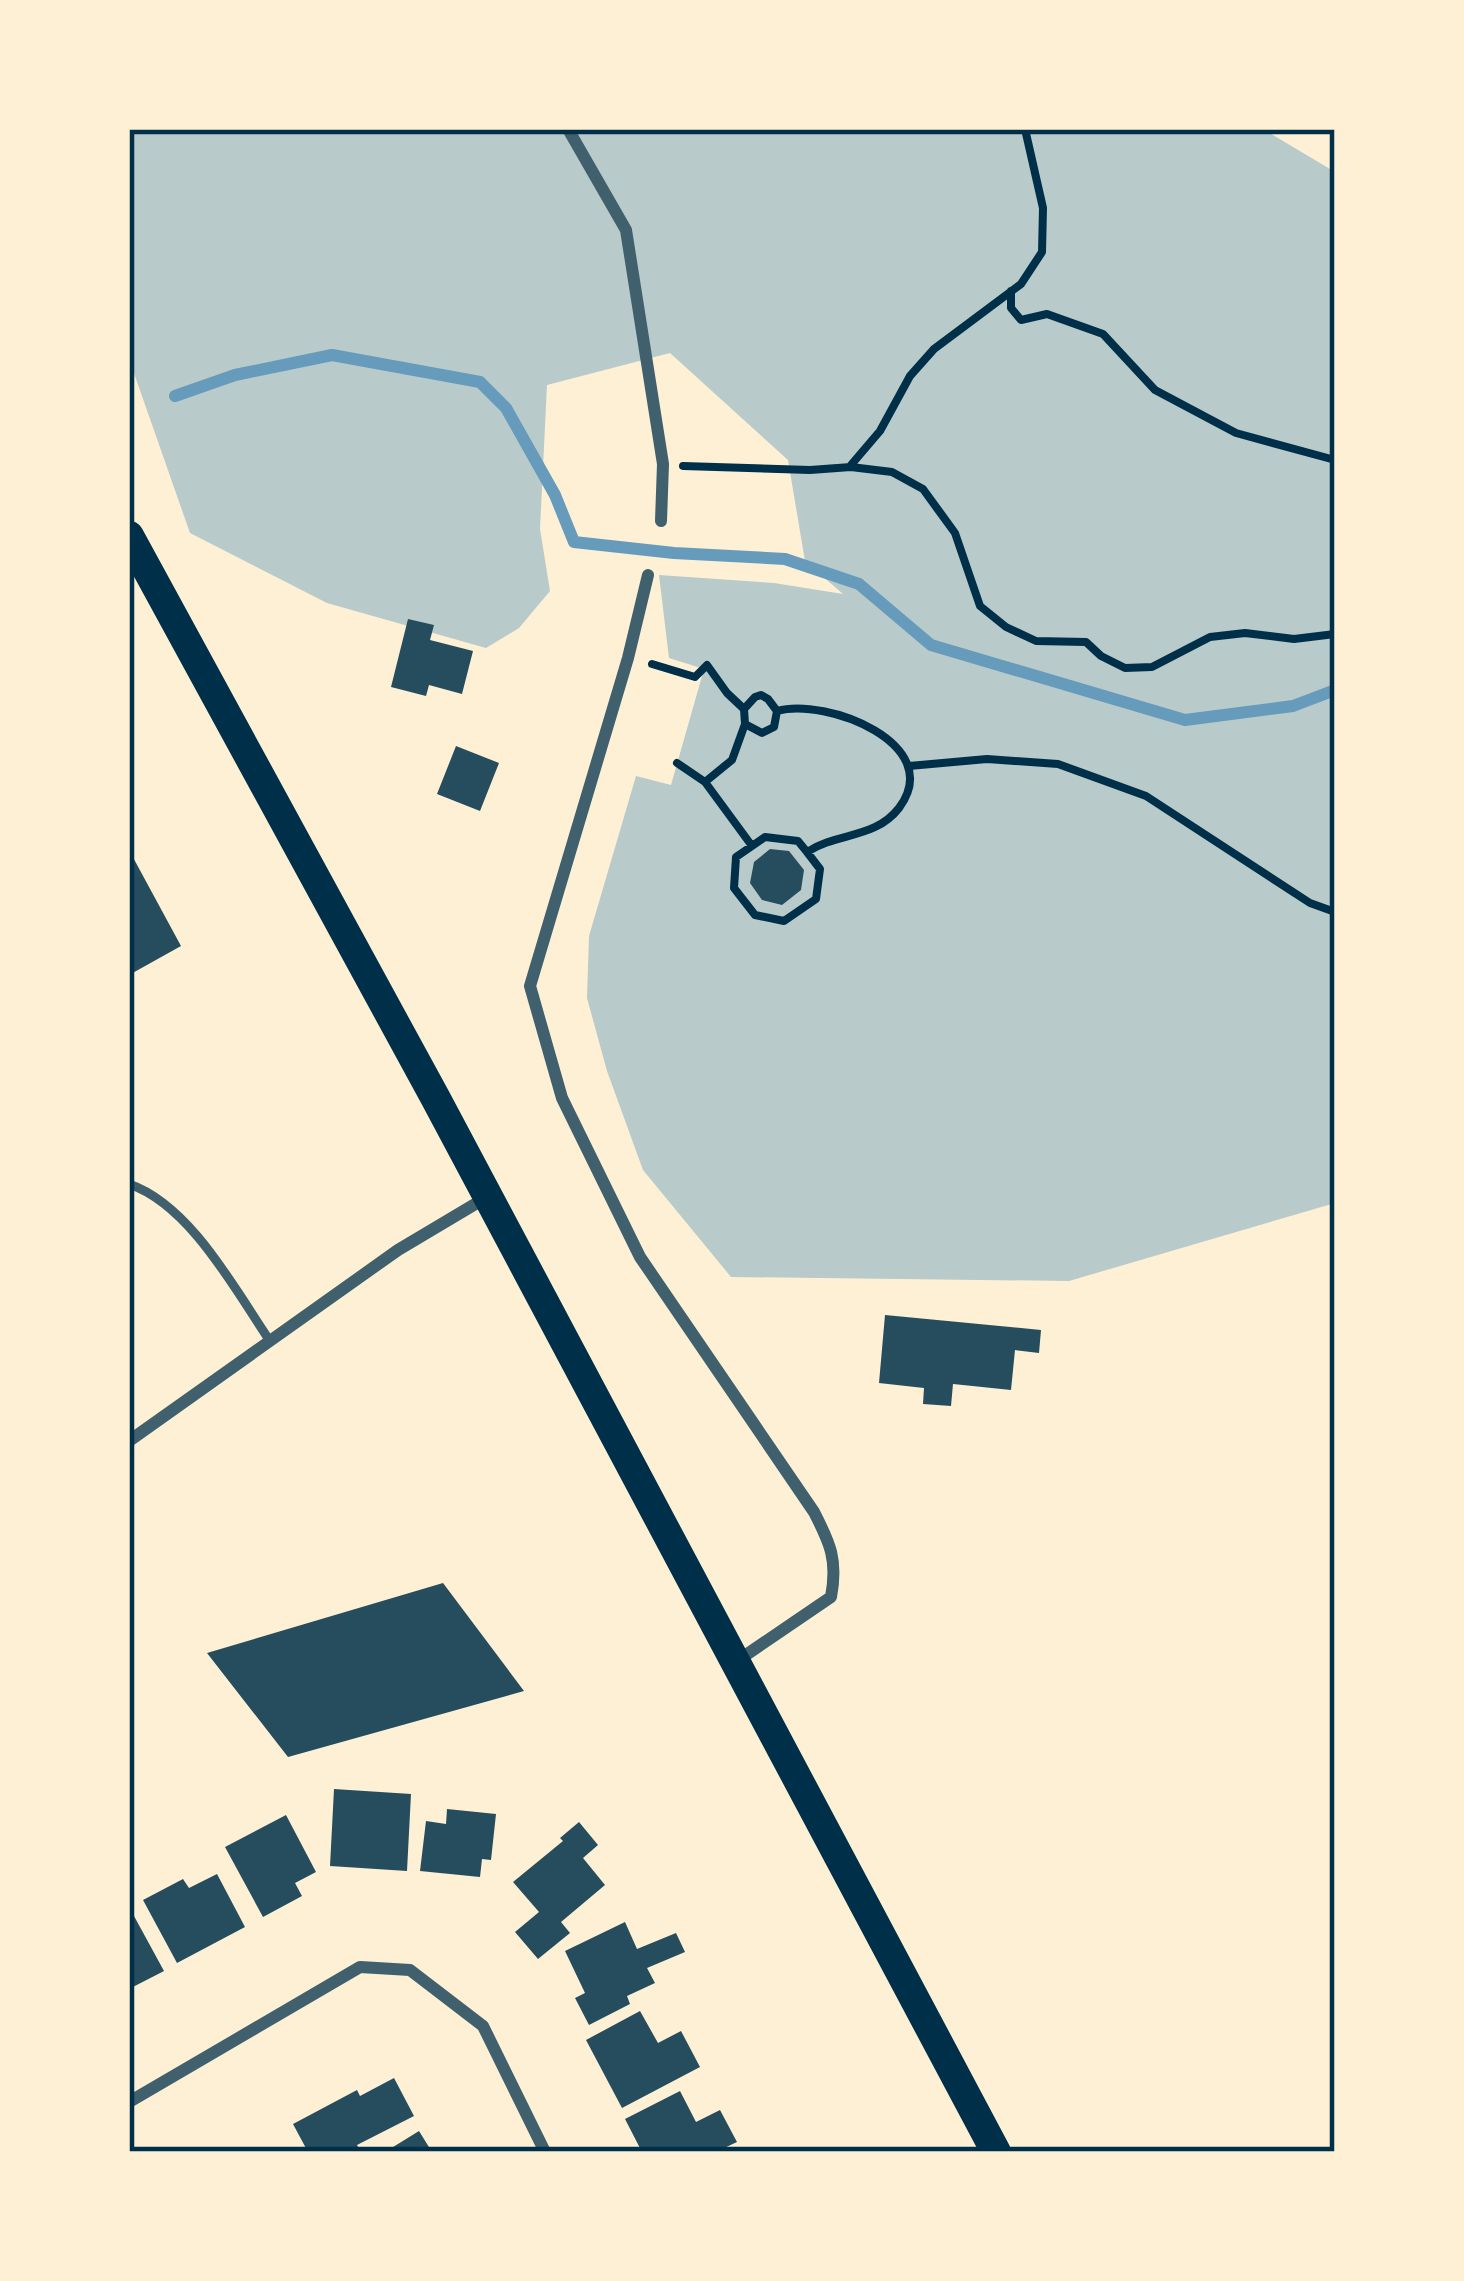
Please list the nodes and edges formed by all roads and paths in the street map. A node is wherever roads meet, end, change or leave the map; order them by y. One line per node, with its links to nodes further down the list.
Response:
1 (568, 129): 5 (street)
2 (1025, 129): 3 (path)
3 (1011, 291): 4 (path); 6 (path)
4 (1335, 460)
5 (663, 464): 6 (path); 7 (street)
6 (850, 466): 10 (path)
7 (661, 521)
8 (129, 536): 22 (main road)
9 (648, 574): 11 (street)
10 (1335, 634)
11 (628, 658): 12 (path); 25 (street)
12 (744, 709): 13 (path); 14 (path)
13 (777, 711): 14 (path); 16 (path)
14 (745, 724): 17 (path)
15 (677, 763): 17 (path)
16 (909, 766): 19 (path); 20 (path)
17 (705, 782): 18 (path)
18 (752, 846): 19 (path); 19 (path)
19 (807, 851)
20 (1335, 912)
21 (129, 1184): 23 (lane)
22 (488, 1196): 23 (street); 25 (main road)
23 (271, 1340): 24 (street)
24 (129, 1441)
25 (735, 1662): 28 (main road)
26 (129, 2102): 27 (street)
27 (545, 2152)
28 (996, 2152)

